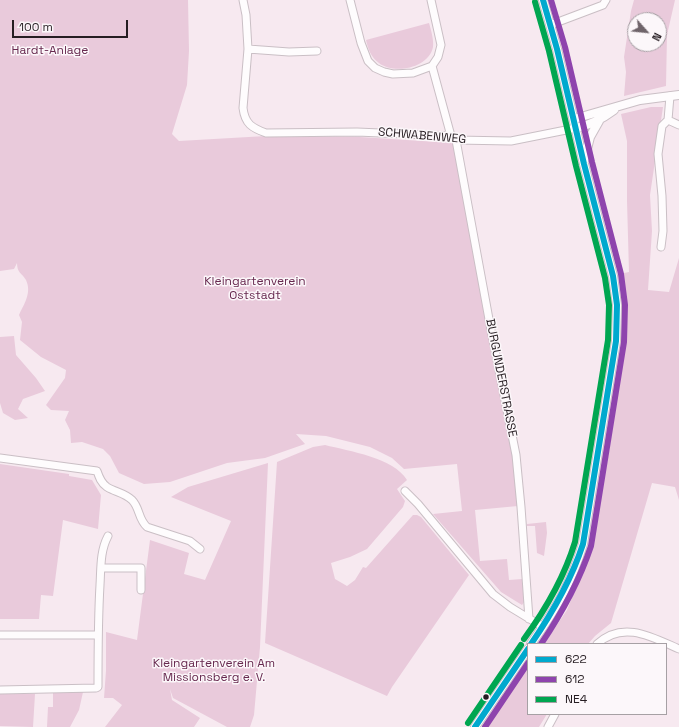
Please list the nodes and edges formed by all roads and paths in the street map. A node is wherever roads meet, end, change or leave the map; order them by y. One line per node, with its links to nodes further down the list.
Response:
1 (243, 0): 7 (street)
2 (350, 0): 9 (street)
3 (431, 0): 9 (street)
4 (543, 0): 6 (street)
5 (606, 0): 6 (street)
6 (550, 25): 13 (street)
7 (248, 49): 8 (street); 18 (street, SCHWABENWEG)
8 (317, 51)
9 (432, 66): 18 (street, BURGUNDERSTRASSE)
10 (679, 95): 11 (street)
11 (670, 96): 12 (street); 14 (street)
12 (620, 107): 13 (street); 15 (street)
13 (574, 119): 17 (street)
14 (668, 120): 16 (street); 20 (street)
15 (599, 121): 17 (street); 19 (street)
16 (679, 125)
17 (576, 128): 18 (street, SCHWABENWEG); 19 (street)
18 (453, 138): 27 (street, BURGUNDERSTRASSE)
19 (584, 164): 28 (street)
20 (661, 247)
21 (0, 458): 24 (street)
22 (405, 491): 27 (street)
23 (108, 536): 25 (street)
24 (200, 549)
25 (101, 568): 26 (street); 30 (street)
26 (141, 590)
27 (529, 619): 28 (street)
28 (543, 627): 31 (street)
29 (0, 635): 30 (street)
30 (98, 635): 37 (street)
31 (532, 643)
32 (599, 643): 33 (street)
33 (665, 643)
34 (667, 644): 35 (street)
35 (679, 649)
36 (527, 650): 39 (street)
37 (0, 690)
38 (554, 715): 40 (street)
39 (475, 727)
40 (548, 727)

